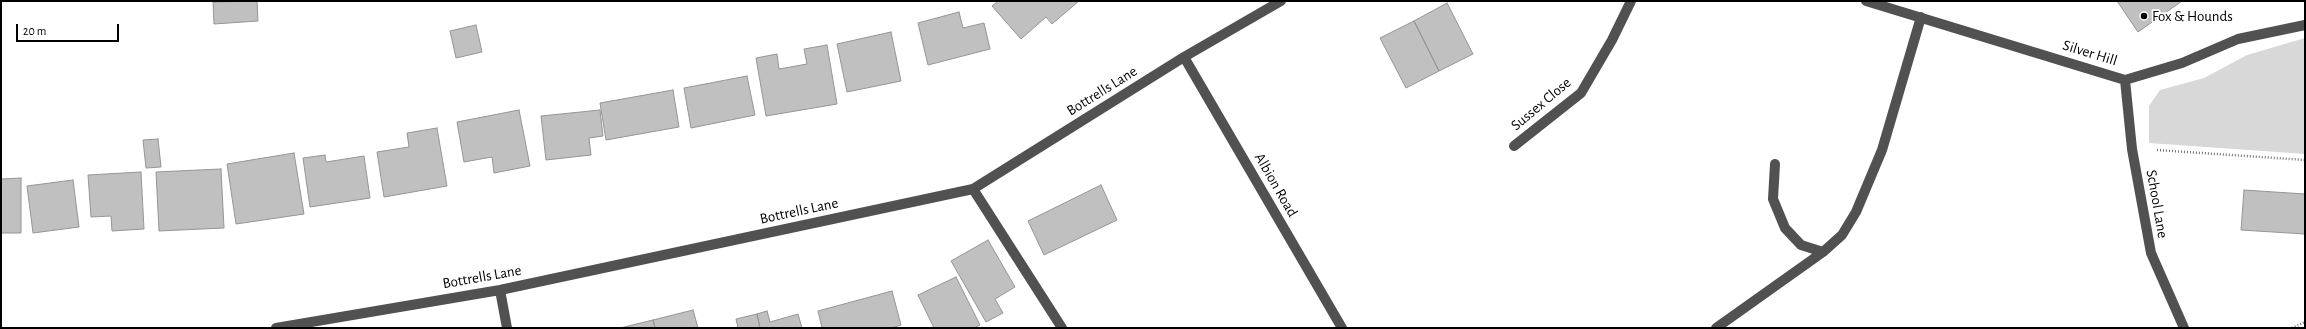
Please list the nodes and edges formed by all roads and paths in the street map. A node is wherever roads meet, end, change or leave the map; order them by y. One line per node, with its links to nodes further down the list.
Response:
1 (1281, 1): 6 (street, Bottrells Lane)
2 (1631, 1): 8 (street, Sussex Close)
3 (1866, 1): 4 (street, Silver Hill)
4 (1921, 17): 7 (street, Silver Hill); 13 (street)
5 (2305, 25): 7 (street, Silver Hill)
6 (1184, 57): 12 (street, Bottrells Lane); 20 (street, Albion Road)
7 (2125, 80): 9 (street, School Lane)
8 (1514, 146)
9 (2132, 149): 10 (path); 22 (street, School Lane)
10 (2305, 160)
11 (1774, 164): 13 (street)
12 (973, 189): 14 (street, Bottrells Lane); 19 (street)
13 (1823, 252): 21 (street)
14 (500, 290): 16 (street, Bottrells Lane); 18 (street)
15 (2305, 322): 23 (path)
16 (305, 325): 17 (street, Bottrells Lane)
17 (276, 328)
18 (506, 328)
19 (1062, 328)
20 (1342, 328)
21 (1716, 328)
22 (2184, 328)
23 (2292, 328)

